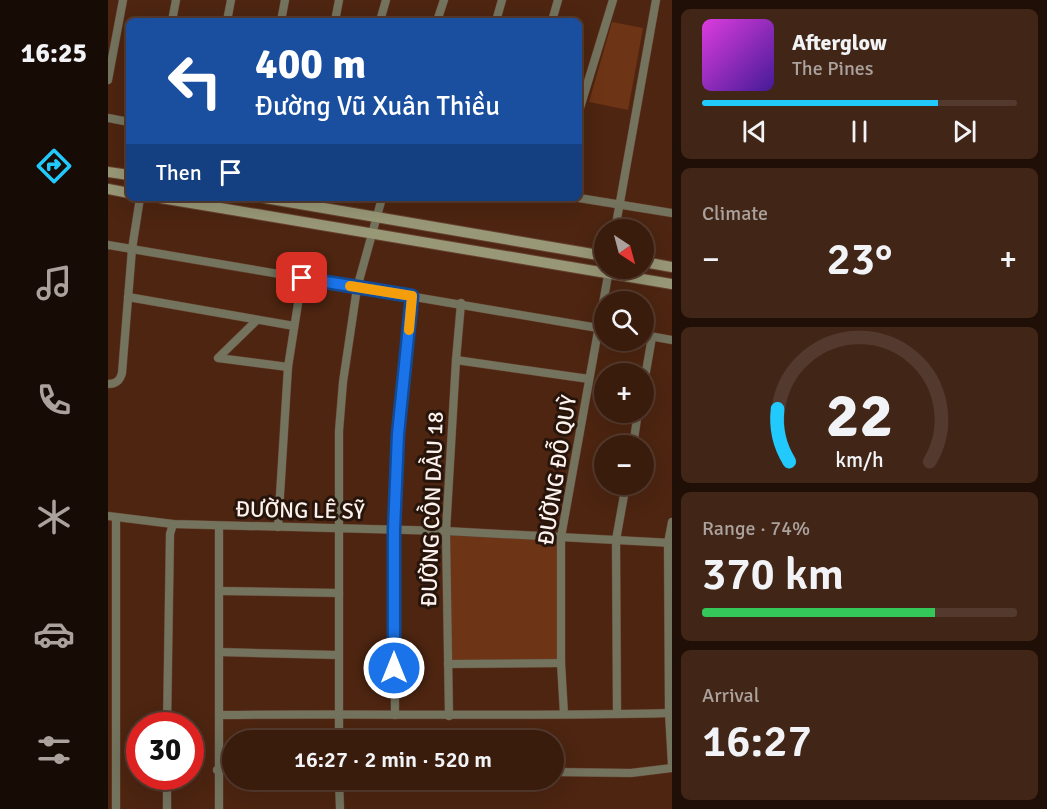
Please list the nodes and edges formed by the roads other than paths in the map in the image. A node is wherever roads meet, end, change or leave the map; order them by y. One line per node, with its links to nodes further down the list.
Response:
1 (123, 0): 20 (street)
2 (176, 0): 12 (street)
3 (231, 0): 13 (street)
4 (285, 0): 14 (street)
5 (339, 0): 15 (street)
6 (386, 0): 16 (street)
7 (444, 0): 17 (street)
8 (502, 0): 18 (street)
9 (558, 0): 19 (street)
10 (613, 0): 21 (street)
11 (656, 0): 33 (street)
12 (173, 18)
13 (228, 18)
14 (282, 18)
15 (336, 18)
16 (381, 18)
17 (438, 18)
18 (497, 18)
19 (553, 18)
20 (108, 80)
21 (582, 101)
22 (108, 118): 23 (street)
23 (126, 121)
24 (108, 172): 25 (street)
25 (126, 175)
26 (108, 189): 27 (street)
27 (126, 192)
28 (582, 198): 33 (street)
29 (140, 201): 39 (street)
30 (179, 201): 37 (street)
31 (283, 201): 35 (street)
32 (381, 201): 35 (street)
33 (619, 204): 34 (street); 36 (street)
34 (672, 213)
35 (377, 217): 37 (street); 40 (street)
36 (617, 219)
37 (373, 233): 43 (street); 47 (street)
38 (108, 245): 39 (street)
39 (132, 249): 44 (street); 49 (street)
40 (594, 254)
41 (654, 264): 42 (street)
42 (672, 267)
43 (594, 269)
44 (302, 278): 47 (street); 52 (street)
45 (647, 279): 46 (street)
46 (672, 284)
47 (357, 288): 48 (street); 67 (street)
48 (412, 296): 50 (street); 68 (street)
49 (128, 297): 51 (street); 60 (street)
50 (461, 303): 53 (street); 57 (street, ĐƯỜNG CỒN DẦU 18)
51 (257, 320): 52 (street); 58 (street)
52 (294, 326): 58 (street)
53 (594, 327)
54 (654, 337): 55 (street)
55 (672, 340)
56 (595, 351): 59 (street, ĐƯỜNG ĐỖ QUỲ)
57 (456, 360): 59 (street); 69 (street, ĐƯỜNG CỒN DẦU 18)
58 (288, 367): 66 (street)
59 (589, 378): 70 (street, ĐƯỜNG ĐỖ QUỲ)
60 (108, 384)
61 (624, 495): 71 (street)
62 (112, 517): 64 (street, ĐƯỜNG LÊ SỸ); 94 (street)
63 (672, 522): 72 (street)
64 (172, 524): 65 (street, ĐƯỜNG LÊ SỸ); 79 (street)
65 (219, 526): 66 (street, ĐƯỜNG LÊ SỸ); 73 (street)
66 (278, 527): 67 (street, ĐƯỜNG LÊ SỸ)
67 (339, 528): 68 (street, ĐƯỜNG LÊ SỸ); 74 (street)
68 (394, 530): 69 (street, ĐƯỜNG LÊ SỸ); 85 (street)
69 (446, 531): 70 (street, ĐƯỜNG LÊ SỸ); 78 (street, ĐƯỜNG CỒN DẦU 18)
70 (561, 537): 71 (street, ĐƯỜNG LÊ SỸ); 77 (street, ĐƯỜNG ĐỖ QUỲ)
71 (616, 540): 72 (street, ĐƯỜNG LÊ SỸ); 83 (street)
72 (670, 543): 81 (street)
73 (220, 591): 74 (street); 75 (street)
74 (339, 592): 76 (street)
75 (219, 652): 76 (street); 84 (street)
76 (338, 655): 80 (street)
77 (561, 663): 78 (street); 82 (street, ĐƯỜNG ĐỖ QUỲ)
78 (448, 664): 86 (street, ĐƯỜNG CỒN DẦU 18)
79 (167, 712)
80 (339, 713): 84 (street); 85 (street); 87 (street)
81 (669, 713): 83 (street); 88 (street)
82 (564, 714): 83 (street); 86 (street)
83 (617, 714)
84 (219, 715): 89 (street)
85 (395, 715): 86 (street)
86 (449, 716)
87 (339, 730)
88 (672, 767): 91 (street)
89 (217, 770): 90 (street); 96 (street)
90 (222, 770)
91 (564, 772)
92 (167, 790): 95 (street)
93 (339, 790): 97 (street)
94 (116, 809)
95 (167, 809)
96 (219, 809)
97 (339, 809)

